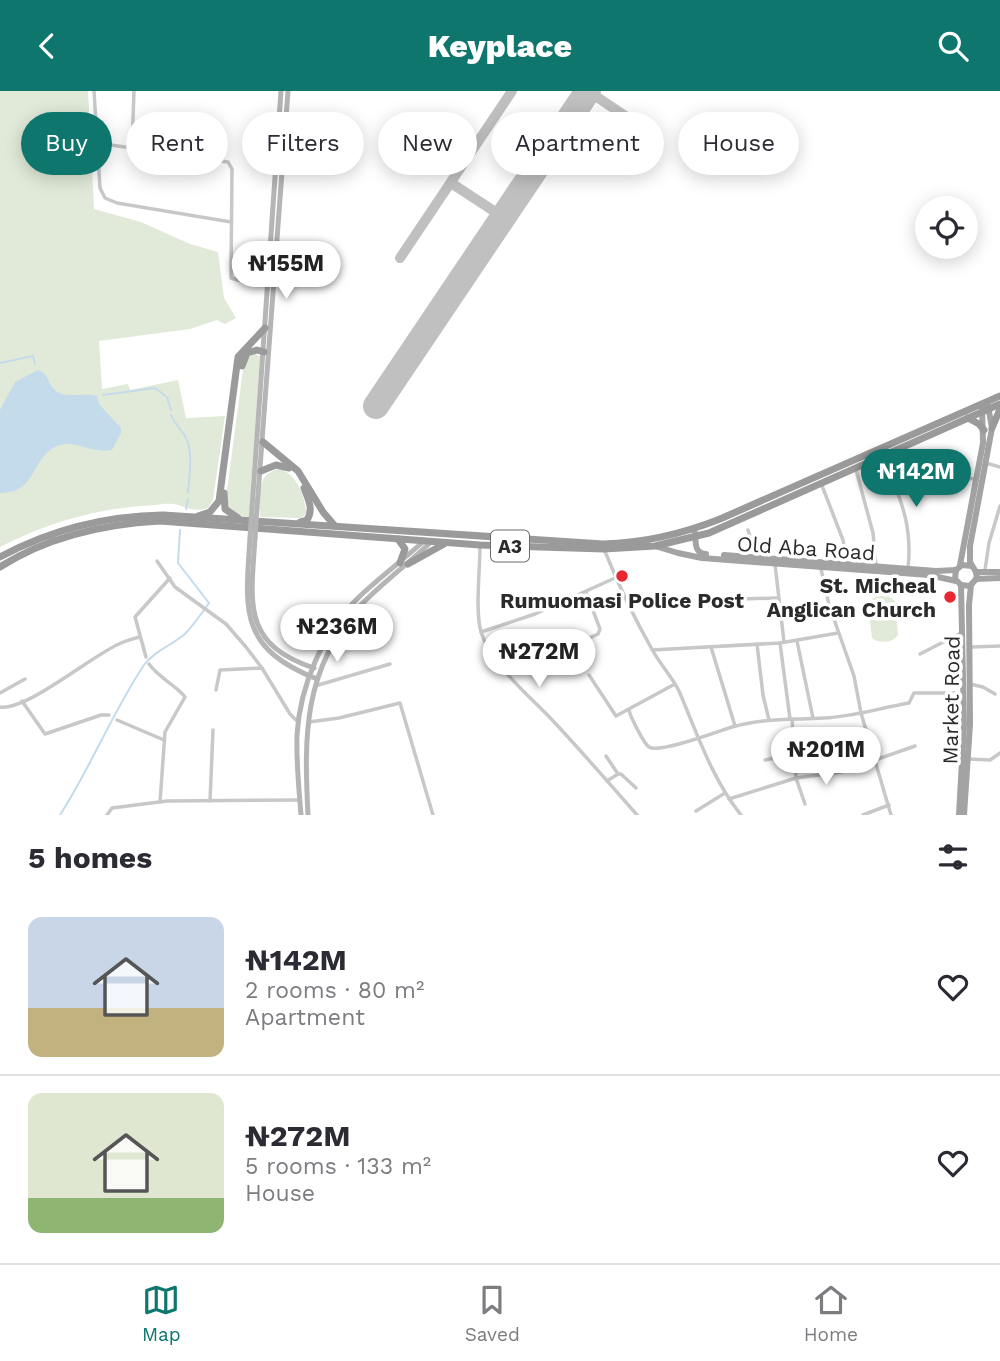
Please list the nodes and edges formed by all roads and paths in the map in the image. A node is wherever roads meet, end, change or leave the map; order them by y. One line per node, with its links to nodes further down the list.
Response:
1 (94, 91): 5 (street)
2 (134, 91): 6 (street)
3 (281, 91): 10 (main road)
4 (288, 91): 18 (main road)
5 (95, 112)
6 (133, 112)
7 (228, 162): 9 (street)
8 (99, 175): 9 (street)
9 (231, 222): 10 (street)
10 (267, 281): 11 (main road)
11 (265, 328): 12 (main road); 29 (highway)
12 (264, 352): 28 (main road); 30 (highway)
13 (1000, 397): 15 (highway, A3)
14 (1000, 406): 15 (highway, A3); 17 (highway)
15 (985, 407): 16 (highway, A3); 17 (main road, Market Road); 34 (highway, A3)
16 (968, 418): 17 (highway); 19 (highway, A3)
17 (988, 429): 20 (main road, Market Road); 25 (main road, Market Road)
18 (263, 442): 23 (main road); 32 (highway)
19 (884, 454): 22 (highway, A3); 51 (street)
20 (986, 463): 21 (street); 55 (main road, Market Road)
21 (1000, 467)
22 (856, 468): 26 (highway, A3); 48 (street)
23 (261, 471): 28 (main road); 31 (highway)
24 (936, 476): 25 (street)
25 (977, 479): 52 (main road, Market Road)
26 (820, 482): 34 (highway, A3); 47 (street)
27 (1000, 506): 53 (street)
28 (255, 508): 35 (main road, bridge)
29 (195, 517): 30 (highway, A3); 42 (highway, A3)
30 (242, 520): 31 (highway, A3)
31 (296, 524): 32 (highway, A3)
32 (336, 527): 34 (highway, A3)
33 (748, 530): 43 (street)
34 (695, 533): 40 (highway, A3); 43 (main road, Old Aba Road)
35 (253, 538): 80 (main road); 83 (main road)
36 (398, 539): 37 (highway, A3); 45 (highway); 49 (highway, A3)
37 (428, 542): 38 (highway, A3); 45 (main road)
38 (447, 543): 39 (highway, A3); 45 (highway)
39 (480, 545): 41 (highway, A3); 64 (street)
40 (655, 546): 41 (highway, A3); 46 (main road, Old Aba Road)
41 (604, 549): 57 (street)
42 (0, 557)
43 (756, 558): 47 (main road, Old Aba Road)
44 (157, 561): 56 (street)
45 (404, 563): 80 (main road); 81 (main road)
46 (775, 564): 50 (main road, Old Aba Road); 61 (street)
47 (847, 564): 48 (main road, Old Aba Road)
48 (876, 566): 51 (main road, Old Aba Road)
49 (0, 567)
50 (821, 568): 59 (main road, Old Aba Road); 65 (street)
51 (908, 568): 52 (main road, Old Aba Road)
52 (958, 568): 55 (main road, Old Aba Road); 59 (main road, Market Road)
53 (985, 572): 54 (main road); 55 (main road)
54 (1000, 572)
55 (974, 576): 58 (main road); 59 (main road, Old Aba Road); 72 (main road, Market Road)
56 (170, 578): 66 (street); 79 (street)
57 (615, 578): 60 (street); 73 (street)
58 (1000, 578)
59 (958, 583): 63 (main road, Market Road)
60 (586, 592): 64 (street); 74 (street)
61 (778, 598): 62 (street); 68 (street)
62 (741, 599)
63 (964, 631): 75 (street); 90 (main road, Market Road)
64 (481, 632): 116 (street)
65 (838, 633): 67 (street); 95 (street)
66 (139, 637): 76 (street); 92 (street)
67 (797, 641): 68 (street); 97 (street)
68 (782, 643): 69 (street); 98 (street)
69 (757, 644): 71 (street); 100 (street)
70 (1000, 646): 72 (street)
71 (711, 647): 73 (street); 103 (street)
72 (970, 647): 87 (main road, Market Road)
73 (652, 650): 86 (street)
74 (541, 653)
75 (919, 654)
76 (146, 657)
77 (149, 664): 106 (street)
78 (390, 664): 85 (street)
79 (262, 668): 88 (street); 101 (street)
80 (312, 668): 81 (main road); 83 (main road)
81 (320, 671): 85 (main road)
82 (589, 675): 94 (street)
83 (309, 676): 85 (main road); 101 (main road)
84 (25, 679): 89 (street)
85 (316, 682): 102 (main road)
86 (675, 684): 94 (street); 105 (street)
87 (970, 684): 91 (street); 111 (main road, Market Road)
88 (216, 690)
89 (0, 693)
90 (964, 693): 95 (street); 134 (main road, Market Road)
91 (995, 694)
92 (22, 701): 93 (street); 96 (street)
93 (0, 706)
94 (629, 710): 105 (street)
95 (861, 713): 97 (street); 113 (street)
96 (109, 715)
97 (813, 718): 98 (street)
98 (791, 719): 100 (street); 109 (street)
99 (117, 720): 106 (street)
100 (769, 720): 103 (street)
101 (298, 722): 120 (main road)
102 (307, 722): 128 (main road); 129 (street)
103 (736, 726): 105 (street)
104 (213, 730): 121 (street)
105 (698, 739): 118 (street)
106 (164, 740): 122 (street)
107 (915, 746): 113 (street)
108 (1000, 753): 111 (street)
109 (794, 754): 112 (street); 115 (street)
110 (606, 755): 114 (street)
111 (968, 759): 134 (main road, Market Road)
112 (765, 760)
113 (875, 760): 115 (street); 124 (street)
114 (618, 773): 116 (street); 117 (street)
115 (796, 778): 119 (street); 123 (street)
116 (607, 781): 130 (street)
117 (636, 788)
118 (725, 793): 119 (street); 125 (street)
119 (729, 799): 131 (street)
120 (300, 800): 121 (street); 127 (main road)
121 (210, 801): 122 (street)
122 (160, 802): 126 (street)
123 (805, 804)
124 (889, 805): 132 (street); 133 (street)
125 (695, 811)
126 (107, 815)
127 (301, 815)
128 (308, 815)
129 (433, 815)
130 (637, 815)
131 (741, 815)
132 (863, 815)
133 (891, 815)
134 (961, 815)

